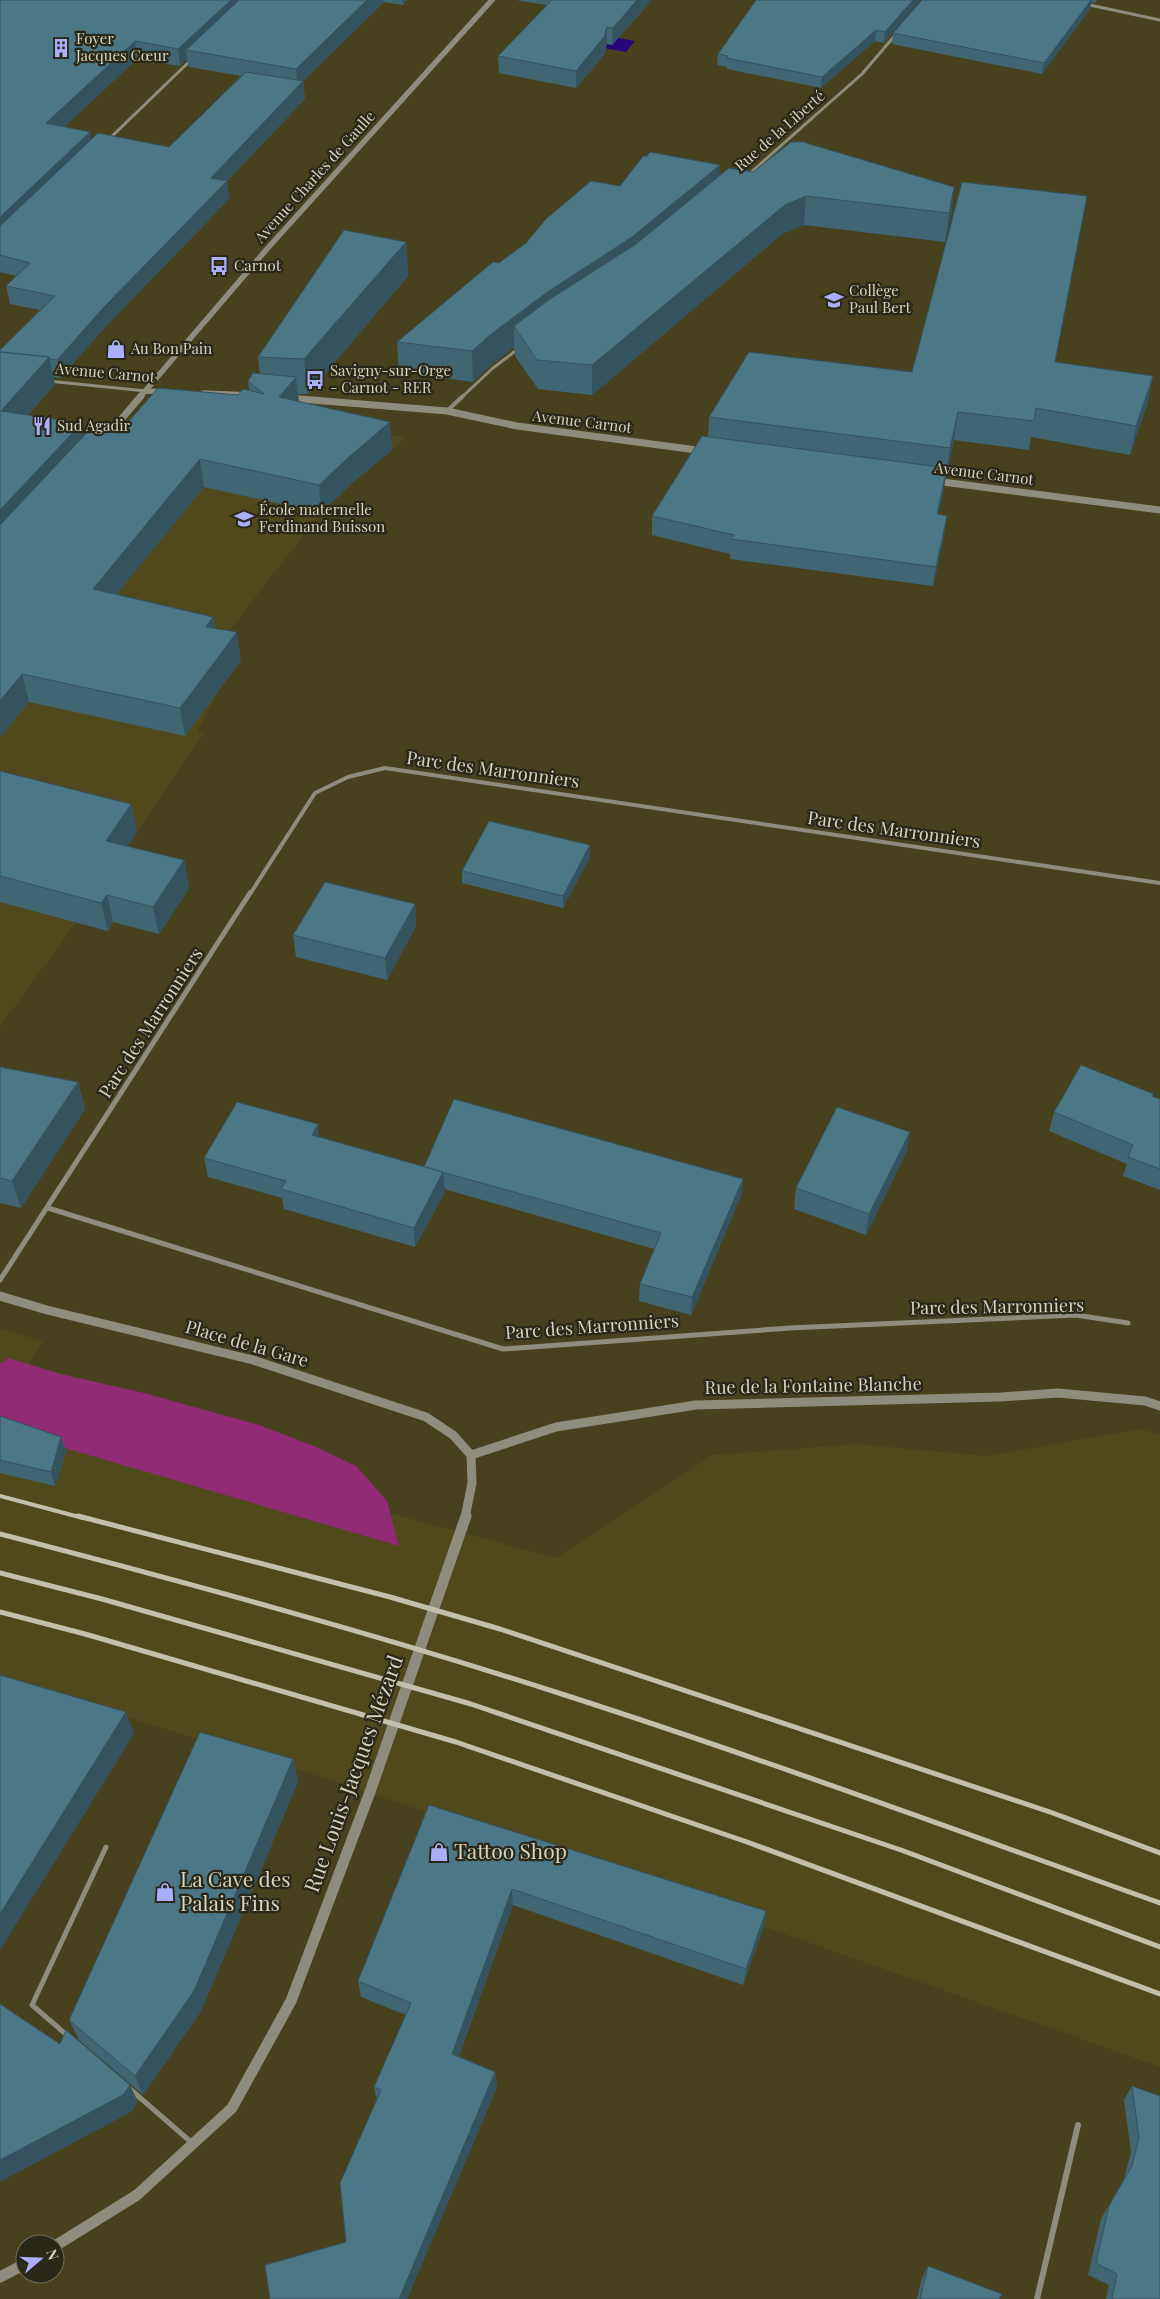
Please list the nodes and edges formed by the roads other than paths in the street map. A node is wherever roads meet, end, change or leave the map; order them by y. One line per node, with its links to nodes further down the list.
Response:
1 (492, 0): 10 (street, Avenue Charles de Gaulle)
2 (1084, 4): 3 (street)
3 (1160, 20)
4 (900, 30): 7 (street, Rue de la Liberté)
5 (198, 54): 6 (street)
6 (106, 142)
7 (744, 178)
8 (525, 344): 15 (street)
9 (40, 380): 10 (street, Avenue Carnot)
10 (146, 391): 11 (street, Avenue Carnot); 16 (street, Avenue Charles de Gaulle)
11 (176, 392)
12 (196, 392): 13 (street)
13 (256, 395)
14 (285, 398): 15 (street, Avenue Carnot)
15 (447, 412): 17 (street, Avenue Carnot)
16 (102, 442)
17 (715, 452)
18 (923, 479): 19 (street, Avenue Carnot)
19 (1160, 510)
20 (1160, 883): 21 (street, Parc des Marronniers)
21 (48, 1208): 22 (street, Parc des Marronniers); 24 (street, Parc des Marronniers)
22 (0, 1280)
23 (0, 1296): 26 (street, Place de la Gare)
24 (1128, 1323)
25 (1160, 1406): 26 (street, Rue de la Fontaine Blanche)
26 (471, 1455): 31 (street, Rue Louis-Jacques Mézard)
27 (106, 1847): 28 (lane)
28 (75, 2042)
29 (125, 2085): 31 (lane)
30 (1078, 2125): 35 (street)
31 (194, 2144): 32 (street, Rue Louis-Jacques Mézard)
32 (65, 2240)
33 (15, 2269): 34 (street)
34 (0, 2277)
35 (1037, 2299)

